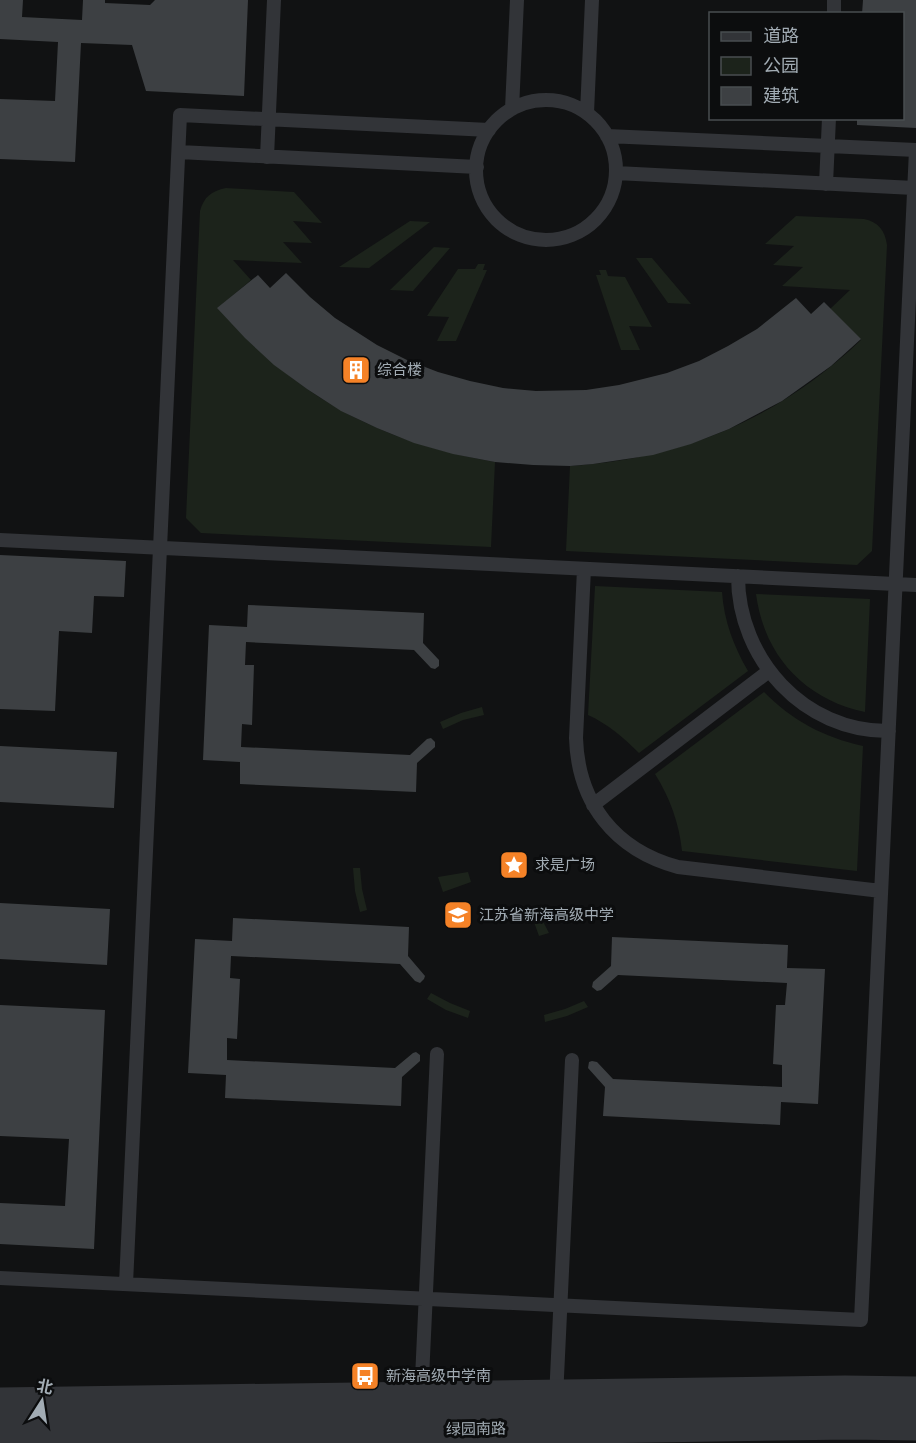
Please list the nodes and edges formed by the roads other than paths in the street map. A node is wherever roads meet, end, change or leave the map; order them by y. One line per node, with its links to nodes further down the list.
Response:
1 (274, 0): 6 (lane)
2 (517, 0): 4 (lane)
3 (592, 0): 5 (lane)
4 (512, 110): 5 (lane); 8 (lane)
5 (587, 113): 9 (lane)
6 (269, 119): 8 (lane); 12 (lane); 13 (lane)
7 (829, 120): 10 (lane)
8 (489, 130): 14 (lane)
9 (607, 136): 10 (lane); 15 (lane)
10 (828, 146): 11 (lane); 16 (lane)
11 (916, 150): 17 (lane)
12 (179, 152): 13 (lane); 19 (lane)
13 (267, 157): 14 (lane)
14 (477, 167): 15 (lane)
15 (616, 173): 16 (lane)
16 (826, 183): 17 (lane)
17 (914, 188): 22 (lane)
18 (0, 540): 19 (lane)
19 (160, 548): 20 (lane); 31 (lane)
20 (584, 569): 21 (lane); 26 (lane)
21 (738, 576): 22 (lane); 24 (lane)
22 (896, 584): 23 (lane); 25 (lane)
23 (916, 585)
24 (769, 671): 25 (lane); 26 (lane)
25 (889, 731): 27 (lane)
26 (593, 805): 27 (lane)
27 (881, 891): 33 (lane)
28 (437, 1054): 32 (lane)
29 (572, 1060): 33 (lane)
30 (0, 1278): 31 (lane)
31 (126, 1284): 32 (lane)
32 (426, 1298): 33 (lane); 37 (lane)
33 (561, 1305): 36 (lane)
34 (916, 1393): 36 (street, 绿园南路)
35 (0, 1404): 37 (street, 绿园南路)
36 (556, 1412): 37 (street, 绿园南路); 38 (street, 绿园南路)
37 (420, 1414): 39 (street, 绿园南路)
38 (916, 1424)
39 (0, 1436)

